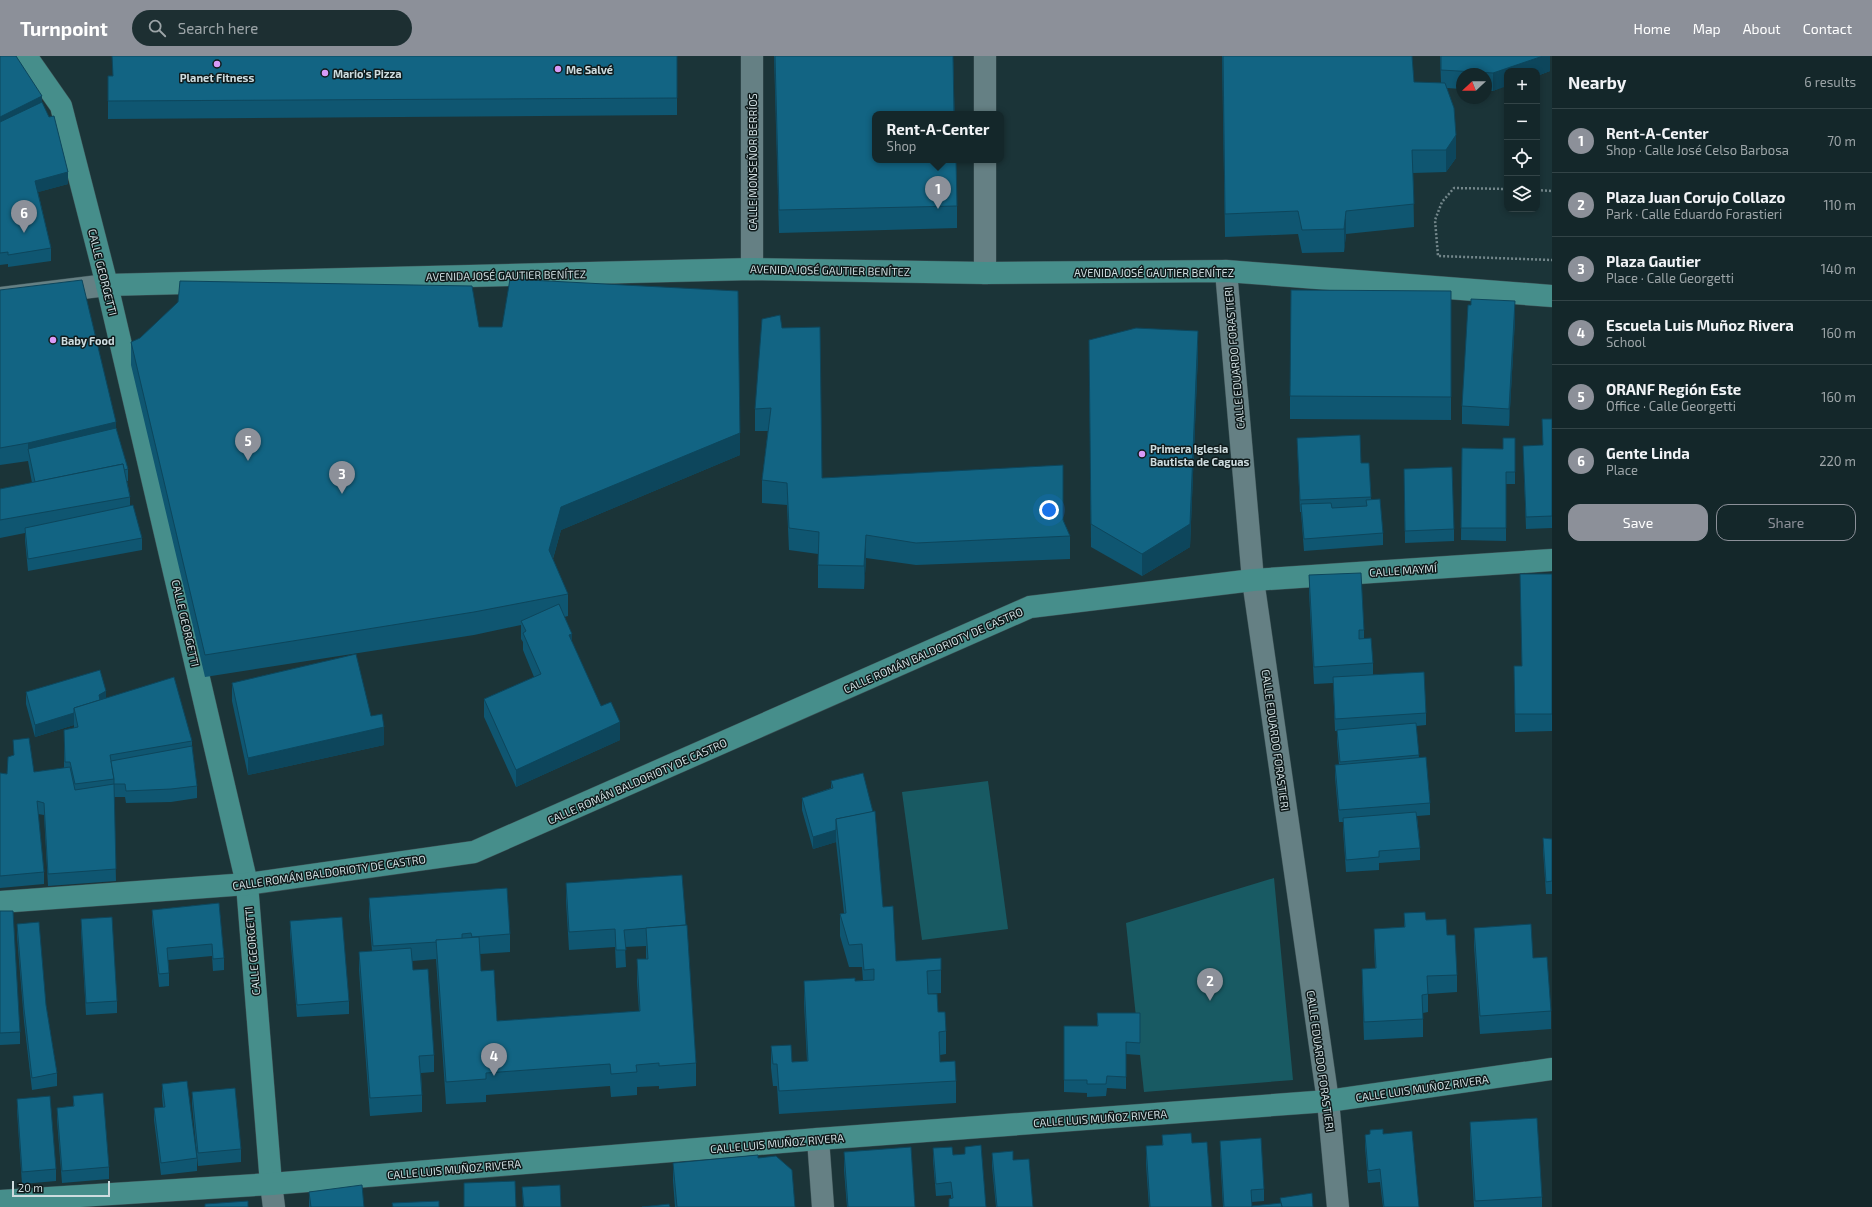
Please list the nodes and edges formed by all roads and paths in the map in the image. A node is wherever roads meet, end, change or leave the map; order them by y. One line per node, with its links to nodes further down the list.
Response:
1 (26, 56): 13 (main road, CALLE GEORGETTI)
2 (752, 56): 10 (street, CALLE MONSEÑOR BERRÍOS)
3 (985, 56): 4 (street)
4 (985, 111)
5 (985, 163): 12 (street)
6 (1504, 190): 9 (path)
7 (1540, 190): 8 (path)
8 (1552, 191)
9 (1552, 260)
10 (752, 269): 12 (main road, AVENIDA JOSÉ GAUTIER BENÍTEZ); 13 (main road, AVENIDA JOSÉ GAUTIER BENÍTEZ)
11 (1226, 271): 12 (main road, AVENIDA JOSÉ GAUTIER BENÍTEZ); 14 (main road, AVENIDA JOSÉ GAUTIER BENÍTEZ); 17 (street, CALLE EDUARDO FORASTIERI)
12 (985, 273)
13 (107, 285): 15 (street); 18 (main road, CALLE GEORGETTI)
14 (1552, 296)
15 (0, 298)
16 (1552, 560): 17 (main road, CALLE MAYMÍ)
17 (1253, 580): 18 (main road, CALLE ROMÁN BALDORIOTY DE CASTRO); 21 (street, CALLE EDUARDO FORASTIERI)
18 (247, 884): 19 (main road, CALLE ROMÁN BALDORIOTY DE CASTRO); 23 (main road, CALLE GEORGETTI)
19 (0, 902)
20 (1552, 1070): 21 (main road, CALLE LUIS MUÑOZ RIVERA)
21 (1328, 1101): 22 (main road, CALLE LUIS MUÑOZ RIVERA); 27 (street, CALLE EDUARDO FORASTIERI)
22 (818, 1139): 23 (main road, CALLE LUIS MUÑOZ RIVERA); 26 (street)
23 (271, 1184): 24 (main road, CALLE LUIS MUÑOZ RIVERA); 25 (street, CALLE GEORGETTI)
24 (0, 1201)
25 (274, 1207)
26 (823, 1207)
27 (1338, 1207)

